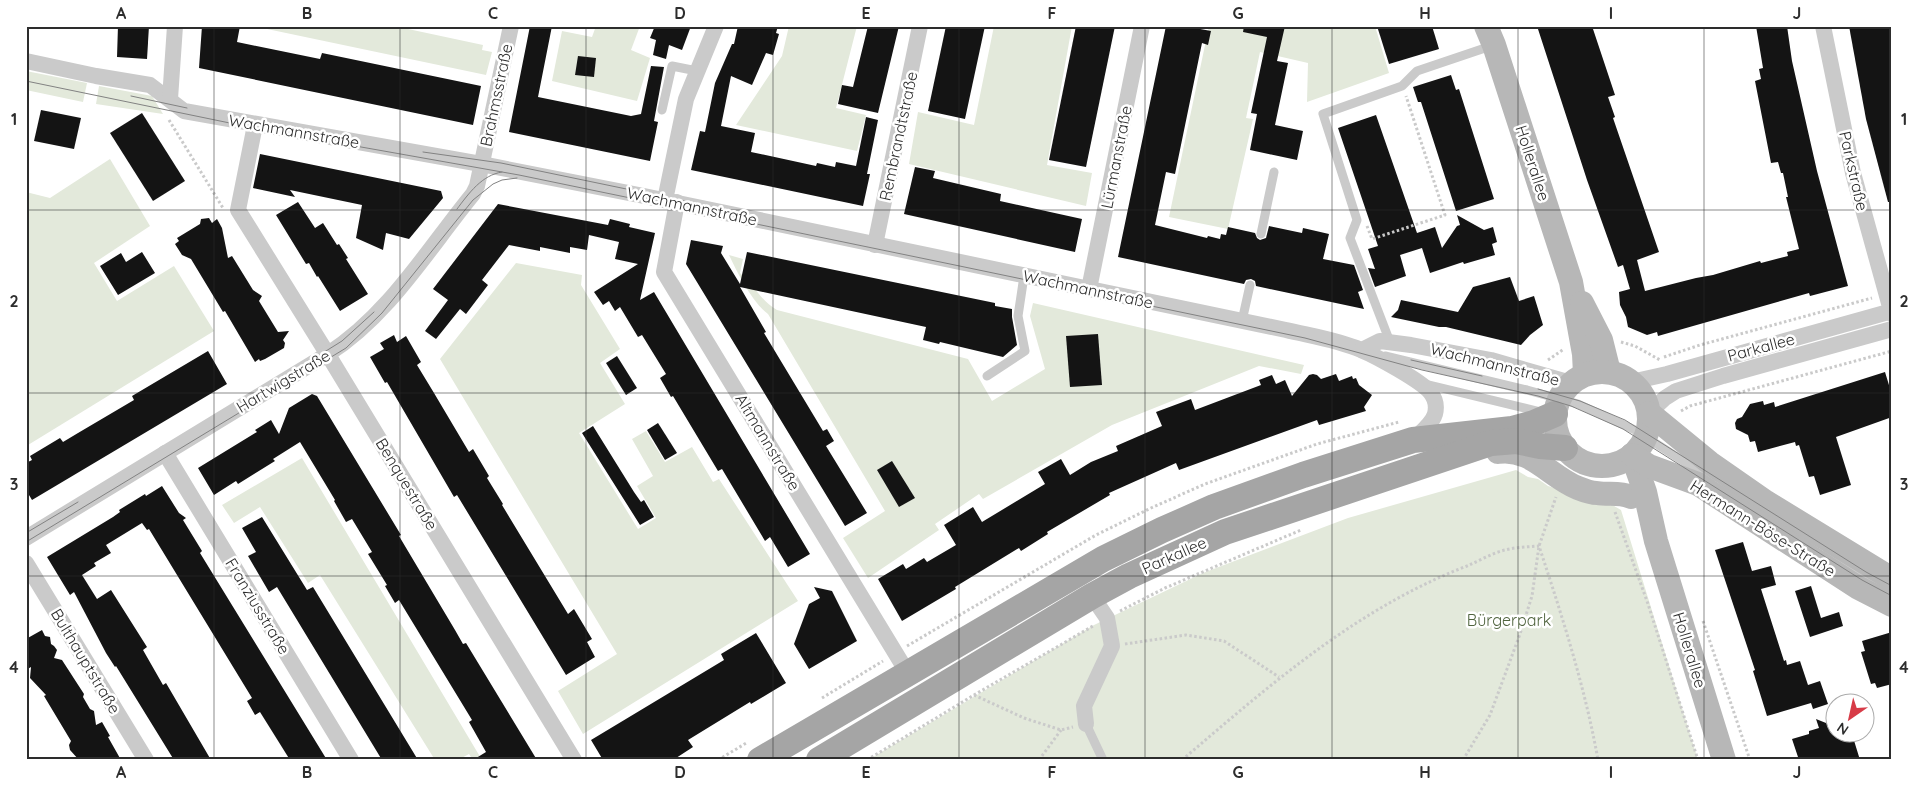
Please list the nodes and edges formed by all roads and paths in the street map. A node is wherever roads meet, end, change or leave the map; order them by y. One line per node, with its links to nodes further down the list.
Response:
1 (174, 26): 11 (street)
2 (511, 26): 14 (street, Brahmsstraße)
3 (716, 26): 9 (street, Altmannstraße)
4 (920, 26): 20 (street, Rembrandtstraße)
5 (1142, 26): 24 (street, Lürmanstraße)
6 (1823, 26): 25 (street, Parkstraße)
7 (1490, 32): 10 (lane); 22 (main road, Hollerallee)
8 (26, 61): 11 (street, Wachmannstraße)
9 (697, 71): 12 (lane); 16 (street, Altmannstraße)
10 (1402, 86): 18 (path); 29 (lane)
11 (170, 99): 13 (street, Wachmannstraße); 17 (path)
12 (662, 110)
13 (255, 124): 14 (street, Wachmannstraße); 17 (street)
14 (480, 164): 16 (street, Wachmannstraße); 32 (street, Hartwigstraße)
15 (1274, 172): 19 (lane)
16 (671, 201): 20 (street, Wachmannstraße); 65 (street, Altmannstraße)
17 (238, 210): 32 (street, Benquestraße)
18 (1366, 221)
19 (1261, 234)
20 (876, 245): 21 (street, Wachmannstraße)
21 (1024, 276): 24 (street, Wachmannstraße); 35 (lane)
22 (1572, 282): 34 (main road, Hollerallee); 38 (main road, Hollerallee)
23 (1250, 285): 27 (lane)
24 (1089, 289): 27 (street, Wachmannstraße)
25 (1886, 294): 26 (street, Parkstraße); 33 (path)
26 (1892, 312): 37 (street, Parkallee)
27 (1242, 321): 30 (street, Wachmannstraße)
28 (1892, 329): 40 (street, Parkallee)
29 (1390, 342): 30 (street, Wachmannstraße); 38 (street, Wachmannstraße)
30 (1362, 350): 36 (street, Wachmannstraße); 38 (lane)
31 (1892, 351): 39 (path)
32 (328, 354): 46 (street, Hartwigstraße); 71 (street, Benquestraße)
33 (1659, 358)
34 (1609, 372): 37 (main road); 38 (main road)
35 (987, 376)
36 (1420, 382): 38 (lane, Wachmannstraße); 41 (street, Parkallee)
37 (1631, 382): 40 (main road)
38 (1568, 392): 41 (main road, Parkallee); 42 (lane); 43 (main road, Hollerallee)
39 (1681, 410)
40 (1649, 413): 42 (main road); 45 (main road, Hermann-Böse-Straße)
41 (1413, 440): 65 (main road, Parkallee)
42 (1638, 446): 47 (main road); 48 (lane); 49 (main road, Hermann-Böse-Straße); 55 (main road, Hollerallee)
43 (1565, 448): 44 (main road, Parkallee); 47 (main road)
44 (1474, 449): 52 (main road); 61 (main road, Parkallee)
45 (1694, 451): 48 (lane); 59 (main road, Hermann-Böse-Straße)
46 (165, 453): 54 (street, Hartwigstraße); 70 (street, Franziusstraße)
47 (1604, 466): 52 (main road, Hollerallee)
48 (1704, 474): 49 (lane); 50 (lane)
49 (1679, 478): 62 (main road, Hermann-Böse-Straße)
50 (1720, 484)
51 (1557, 494): 56 (path)
52 (1622, 501): 55 (main road, Hollerallee); 80 (path)
53 (1305, 528): 63 (path, Parkallee)
54 (26, 538)
55 (1656, 541): 81 (main road, Hollerallee)
56 (1539, 546): 66 (path); 78 (path); 79 (path)
57 (1816, 546): 60 (lane)
58 (26, 563): 69 (street, Bulthauptstraße)
59 (1892, 579)
60 (1892, 592)
61 (1092, 596): 63 (street); 73 (main road, Parkallee)
62 (1892, 605)
63 (1107, 618): 64 (street); 67 (path, Parkallee)
64 (1112, 646): 66 (path); 68 (street)
65 (907, 672): 72 (main road, Parkallee)
66 (1279, 677): 77 (path)
67 (974, 695): 74 (path, Parkallee); 75 (path)
68 (1086, 724): 76 (lane)
69 (146, 760)
70 (351, 760)
71 (574, 760)
72 (760, 760)
73 (819, 760)
74 (867, 760)
75 (1039, 760)
76 (1104, 760)
77 (1182, 760)
78 (1463, 760)
79 (1598, 760)
80 (1698, 760)
81 (1724, 760)

